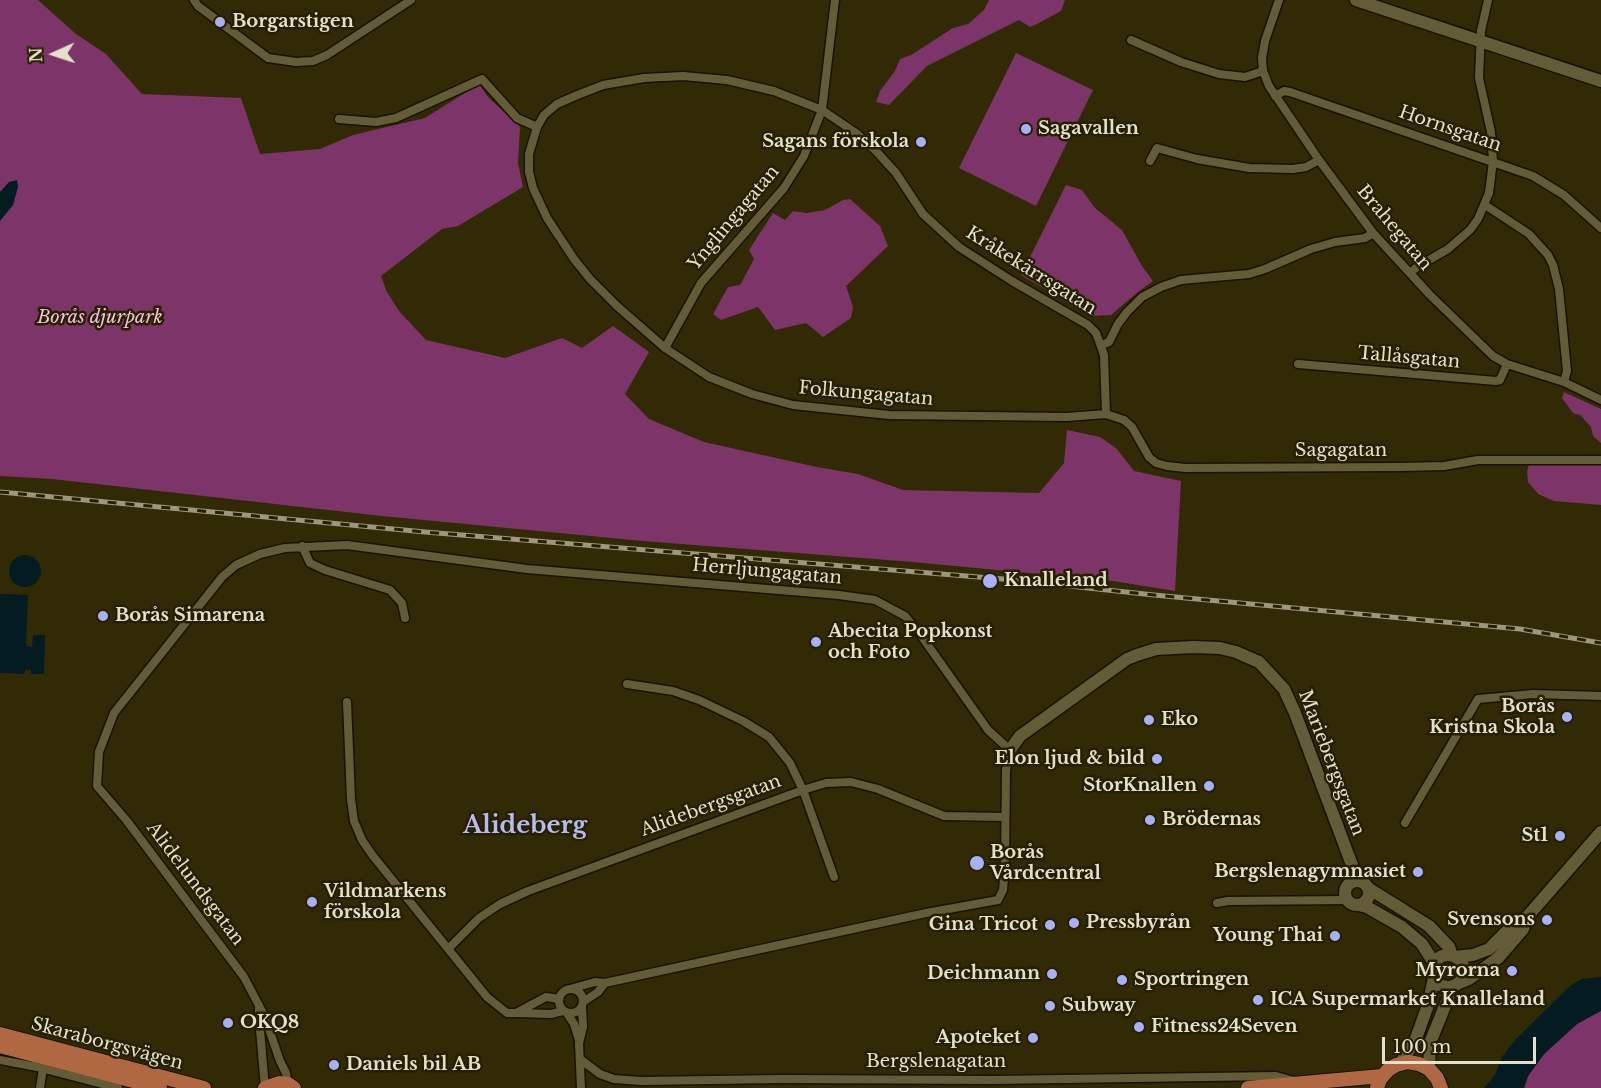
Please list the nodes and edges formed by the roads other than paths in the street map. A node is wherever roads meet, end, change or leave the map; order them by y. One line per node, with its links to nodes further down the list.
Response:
1 (194, 0): 2 (street)
2 (411, 0)
3 (835, 0): 12 (street, Ynglingagatan)
4 (1279, 0): 9 (street, Brahegatan)
5 (1356, 0): 8 (street)
6 (1488, 0): 8 (street)
7 (1131, 40): 9 (street)
8 (1481, 41): 10 (street); 18 (street)
9 (1263, 71): 11 (street, Brahegatan)
10 (1601, 81)
11 (1275, 96): 16 (street, Brahegatan); 18 (street, Hornsgatan)
12 (822, 110): 14 (street, Kråkekärrsgatan); 23 (street, Kråkekärrsgatan); 24 (street, Ynglingagatan)
13 (339, 119): 14 (street)
14 (537, 127): 15 (street, Kråkekärrsgatan)
15 (529, 154): 24 (street, Folkungagatan)
16 (1320, 160): 17 (street); 21 (street, Brahegatan)
17 (1150, 161)
18 (1493, 161): 19 (street); 20 (street, Hornsgatan)
19 (1485, 205): 22 (street); 27 (street)
20 (1601, 228)
21 (1373, 233): 22 (street, Brahegatan); 23 (street)
22 (1410, 273): 26 (street, Brahegatan)
23 (1102, 345): 29 (street)
24 (665, 348): 29 (street, Folkungagatan)
25 (1298, 364): 26 (street, Tallåsgatan)
26 (1507, 364): 27 (street, Brahegatan)
27 (1564, 382): 28 (street, Brahegatan)
28 (1601, 400)
29 (1106, 414): 30 (street, Sagagatan)
30 (1601, 460)
31 (302, 546): 32 (street); 36 (street, Herrljungagatan); 37 (street, Herrljungagatan)
32 (405, 618)
33 (627, 684): 38 (street)
34 (1601, 696): 40 (street)
35 (347, 702): 47 (street)
36 (1010, 750): 39 (street); 43 (street, Mariebergsgatan)
37 (97, 786): 56 (street, Alidelundsgatan)
38 (803, 790): 39 (street, Alidebergsgatan); 42 (street); 47 (street, Alidebergsgatan)
39 (1004, 817): 51 (street)
40 (1405, 824)
41 (1601, 832): 46 (street)
42 (834, 877)
43 (1363, 884): 45 (street); 45 (street); 48 (street)
44 (1216, 903): 45 (street)
45 (1353, 903): 49 (street)
46 (1527, 917): 48 (street); 52 (street)
47 (449, 948): 58 (street)
48 (1453, 956): 49 (street); 52 (street)
49 (1434, 963): 50 (street)
50 (1434, 978): 52 (street); 64 (street)
51 (605, 983): 53 (street); 55 (street)
52 (1456, 984): 66 (street)
53 (570, 989): 54 (street); 55 (street)
54 (559, 999): 57 (street); 58 (street)
55 (583, 1004): 57 (street); 60 (street)
56 (260, 1007): 69 (street, Alidelundsgatan); 75 (street, Alidelundsgatan)
57 (565, 1012): 58 (street); 60 (street)
58 (516, 1013)
59 (0, 1034): 74 (main road, Skaraborgsvägen)
60 (579, 1043): 62 (street)
61 (0, 1046): 73 (main road, Skaraborgsvägen)
62 (580, 1059): 67 (street, Bergslenagatan); 76 (street)
63 (0, 1060): 65 (street)
64 (1400, 1064): 66 (main road); 68 (main road)
65 (43, 1068): 71 (street); 72 (street)
66 (1430, 1069): 70 (main road)
67 (1298, 1082): 68 (main road); 77 (main road)
68 (1380, 1082)
69 (294, 1086): 75 (main road)
70 (1443, 1086)
71 (40, 1088)
72 (118, 1088)
73 (160, 1088)
74 (204, 1088)
75 (265, 1088)
76 (581, 1088)
77 (1248, 1088)

